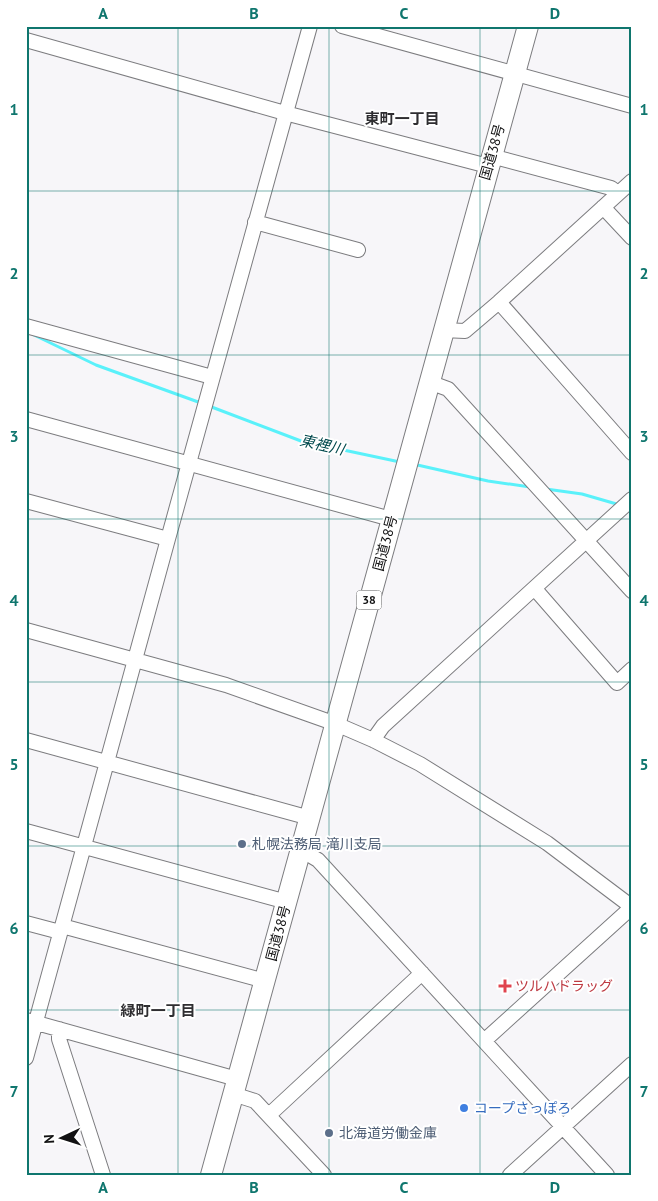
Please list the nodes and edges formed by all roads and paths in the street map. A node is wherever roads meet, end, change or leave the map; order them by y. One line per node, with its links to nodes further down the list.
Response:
1 (310, 26): 7 (street)
2 (342, 26): 5 (street)
3 (528, 26): 5 (highway, 国道38号 / 38)
4 (26, 40): 7 (street)
5 (514, 74): 6 (street); 8 (highway, 国道38号 / 38)
6 (632, 106)
7 (285, 112): 8 (street); 12 (street)
8 (490, 161): 10 (street); 17 (highway, 国道38号 / 38)
9 (632, 181): 10 (street)
10 (618, 193): 11 (street)
11 (603, 207): 13 (street); 15 (street)
12 (255, 222): 14 (street); 18 (street)
13 (632, 238)
14 (358, 250)
15 (499, 302): 17 (street); 21 (street)
16 (26, 326): 18 (street)
17 (443, 330): 19 (highway, 国道38号 / 38)
18 (212, 377): 22 (street)
19 (429, 382): 25 (highway, 国道38号 / 38); 27 (street)
20 (26, 419): 22 (street)
21 (632, 452)
22 (188, 464): 25 (street); 26 (street)
23 (632, 499): 27 (street)
24 (26, 500): 26 (street)
25 (391, 519): 33 (highway, 国道38号 / 38)
26 (168, 539): 31 (street)
27 (586, 541): 28 (street); 29 (street)
28 (534, 589): 32 (street); 35 (street)
29 (632, 591)
30 (26, 630): 31 (street)
31 (135, 660): 33 (street); 36 (street)
32 (632, 669)
33 (336, 724): 35 (street); 37 (highway, 国道38号 / 38)
34 (26, 740): 36 (street)
35 (373, 740): 42 (street)
36 (107, 763): 37 (street); 39 (street)
37 (310, 818): 40 (highway, 国道38号 / 38)
38 (26, 831): 39 (street)
39 (84, 847): 41 (street); 44 (street)
40 (301, 850): 41 (highway, 国道38号 / 38); 45 (street)
41 (287, 902): 46 (highway, 国道38号 / 38)
42 (632, 907): 49 (street)
43 (26, 923): 44 (street)
44 (61, 929): 46 (street); 47 (street)
45 (422, 973): 49 (street); 53 (street)
46 (265, 981): 52 (highway, 国道38号 / 38)
47 (31, 1021): 48 (street); 50 (street)
48 (59, 1029): 52 (street); 55 (street)
49 (484, 1041): 54 (street)
50 (26, 1058)
51 (632, 1064): 54 (street)
52 (235, 1086): 53 (street); 56 (highway, 国道38号 / 38)
53 (269, 1115): 57 (street)
54 (563, 1126): 58 (street); 59 (street)
55 (103, 1175)
56 (211, 1175)
57 (324, 1175)
58 (510, 1175)
59 (607, 1175)

